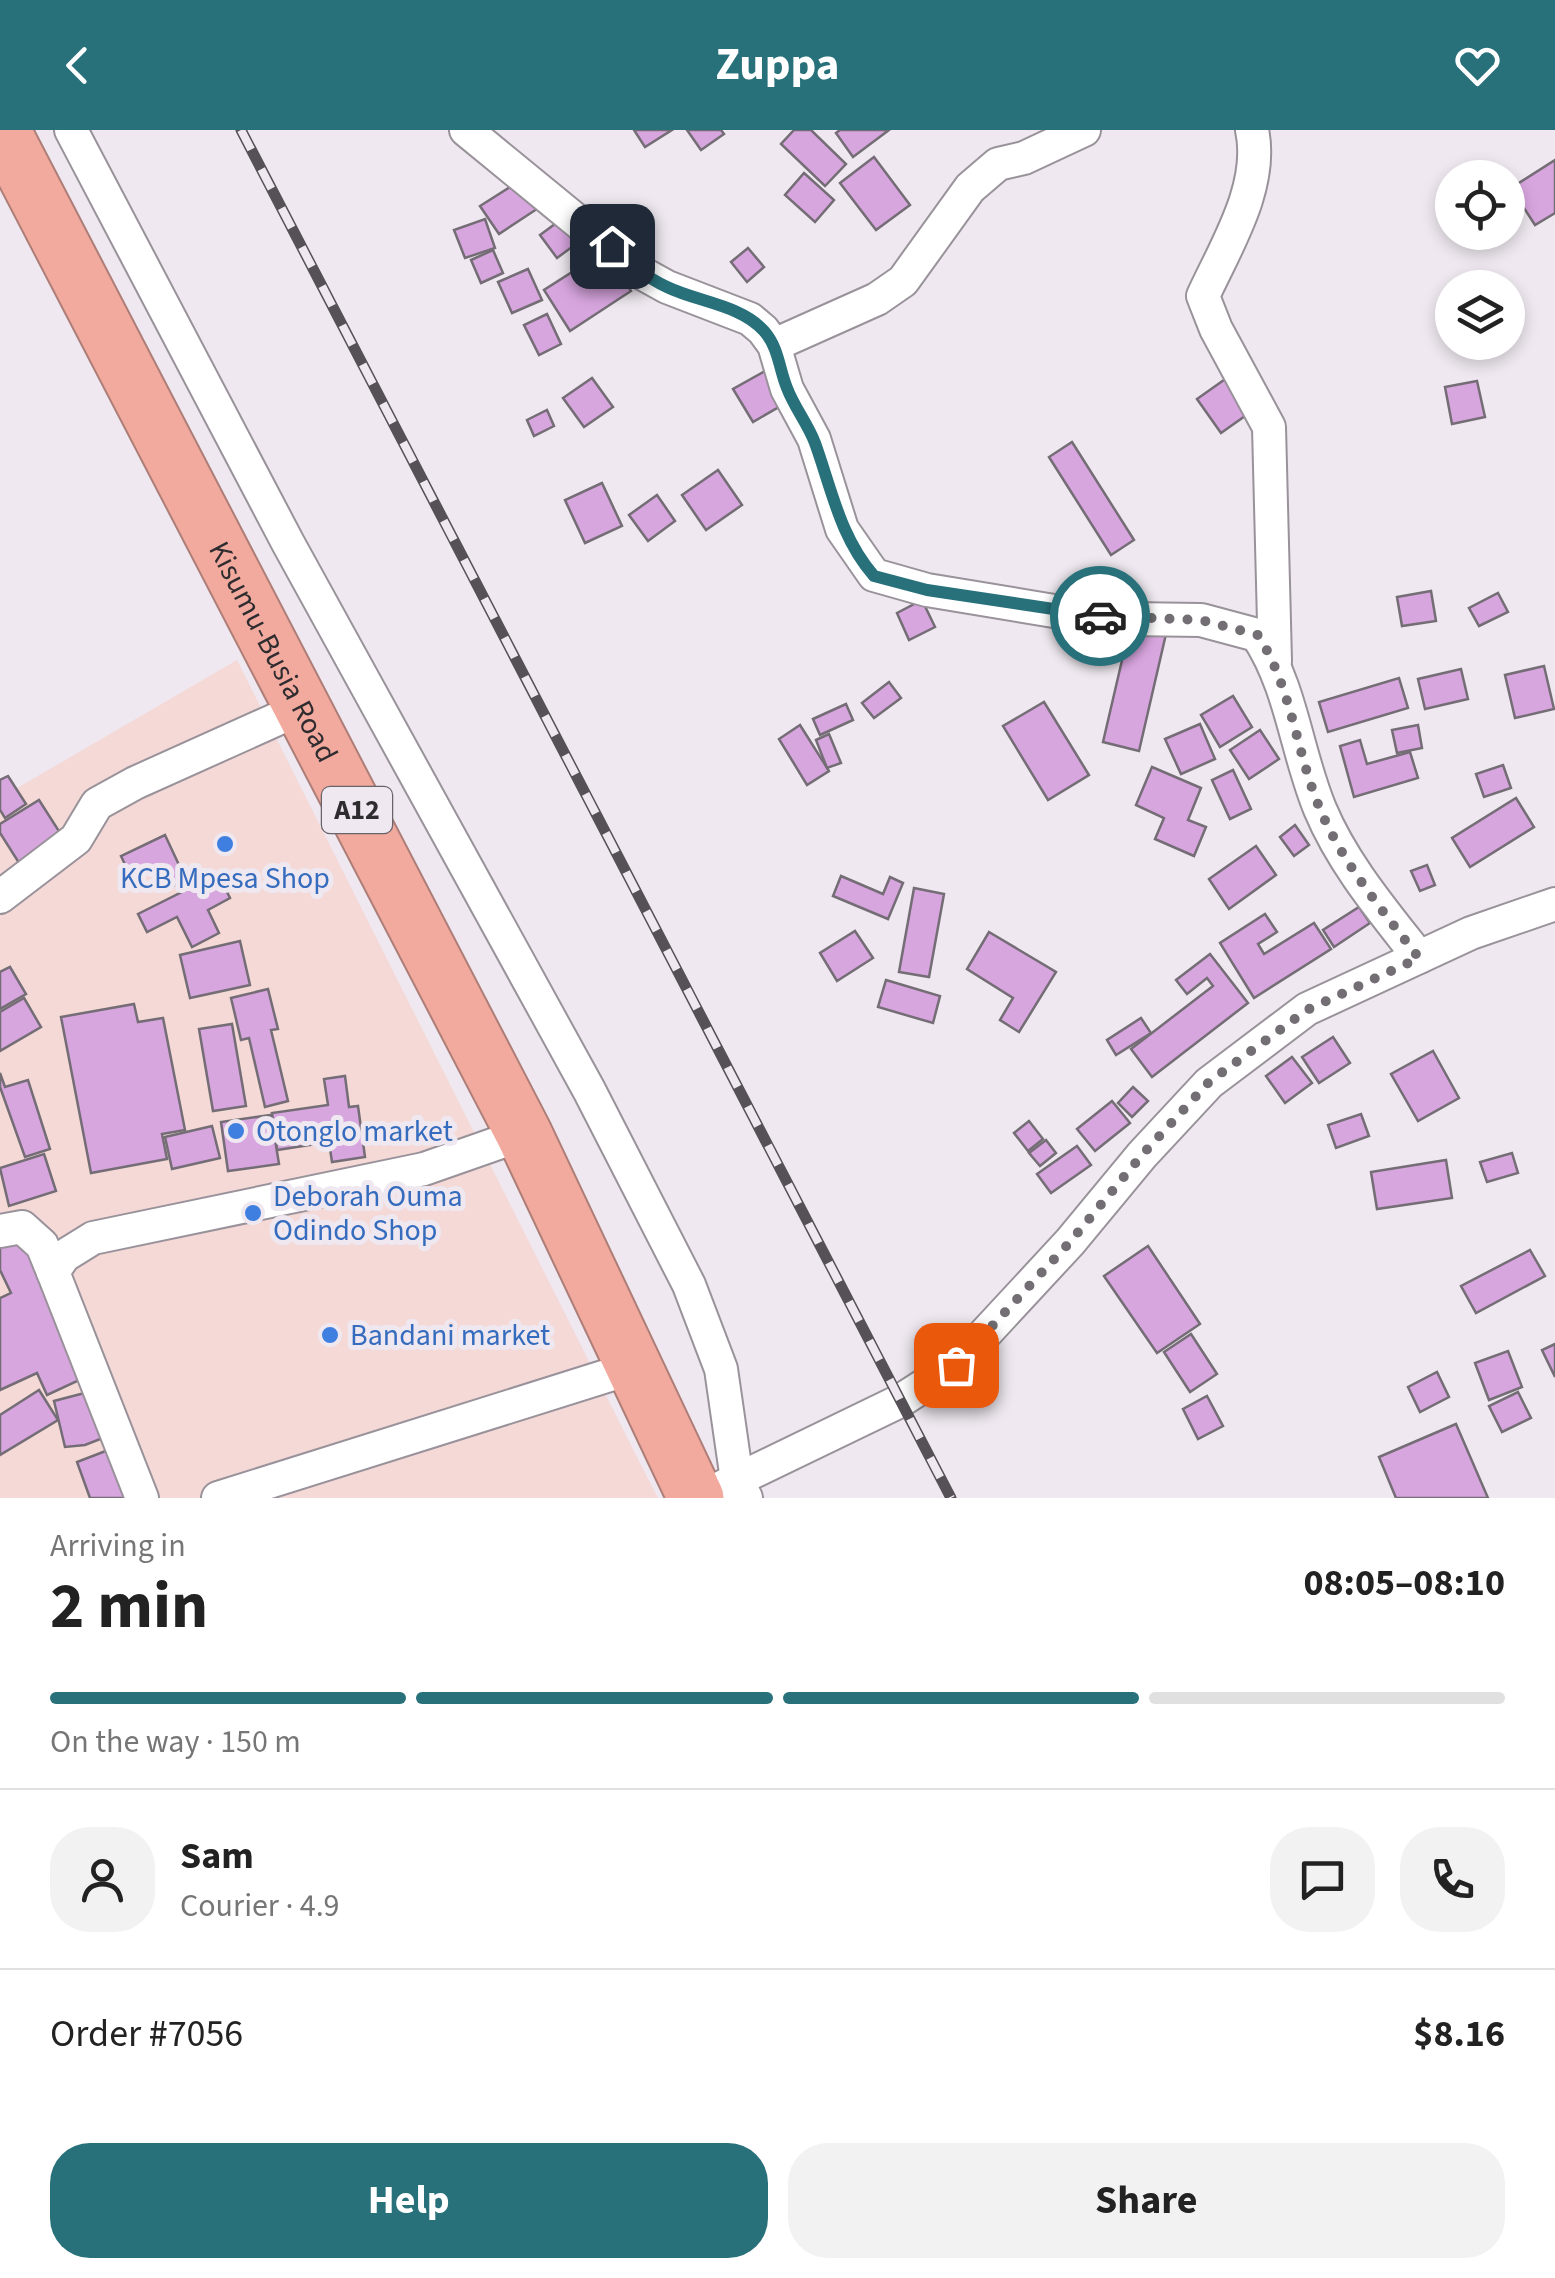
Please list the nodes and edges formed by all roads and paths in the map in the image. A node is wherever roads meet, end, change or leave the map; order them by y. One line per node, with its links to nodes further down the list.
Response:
1 (2, 130): 8 (highway, Kisumu-Busia Road / A12)
2 (72, 130): 16 (street)
3 (466, 130): 6 (street)
4 (1084, 130): 6 (street)
5 (1252, 130): 7 (street)
6 (774, 345): 7 (street)
7 (1275, 661): 11 (street)
8 (304, 707): 9 (street); 12 (highway, Kisumu-Busia Road / A12)
9 (0, 897)
10 (1555, 904): 11 (street)
11 (1419, 958): 16 (street)
12 (524, 1134): 14 (street); 15 (highway, Kisumu-Busia Road / A12)
13 (0, 1231): 14 (street)
14 (53, 1272): 17 (street)
15 (635, 1366): 16 (highway, Kisumu-Busia Road / A12); 18 (street)
16 (720, 1494)
17 (142, 1498)
18 (218, 1498)

